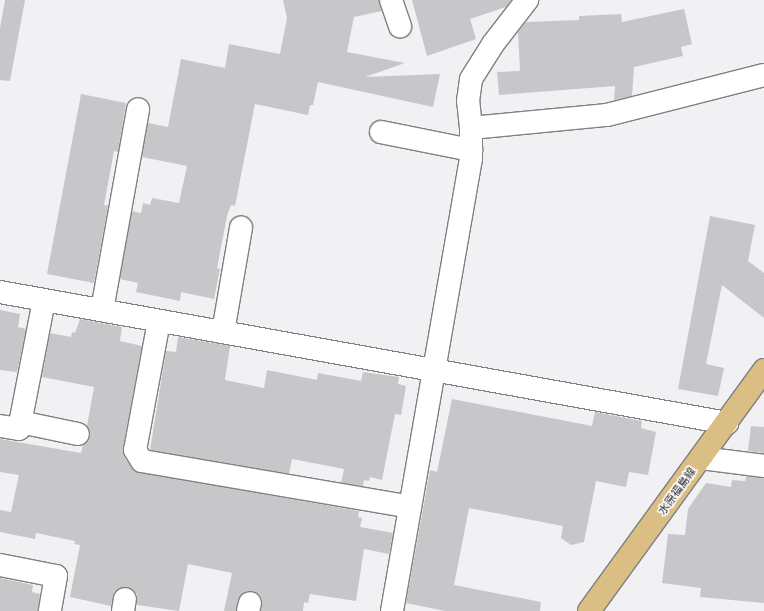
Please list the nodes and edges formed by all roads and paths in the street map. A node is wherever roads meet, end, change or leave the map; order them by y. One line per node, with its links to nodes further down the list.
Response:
1 (391, 0): 3 (street)
2 (527, 0): 6 (street)
3 (400, 26)
4 (764, 75): 6 (street)
5 (138, 109): 12 (street)
6 (471, 128): 8 (street)
7 (381, 132): 8 (street)
8 (471, 150): 15 (street)
9 (241, 228): 14 (street)
10 (0, 292): 11 (street)
11 (44, 300): 12 (street); 18 (street)
12 (102, 310): 13 (street)
13 (159, 321): 14 (street); 22 (street)
14 (223, 332): 15 (street)
15 (435, 370): 17 (street); 22 (street)
16 (764, 370): 17 (main road, 水原福島線)
17 (727, 423): 20 (main road, 水原福島線)
18 (10, 424): 19 (street)
19 (78, 434)
20 (701, 458): 21 (street); 26 (main road, 水原福島線)
21 (764, 466)
22 (410, 507): 25 (street)
23 (0, 565): 24 (street)
24 (50, 611)
25 (392, 611)
26 (589, 611)

